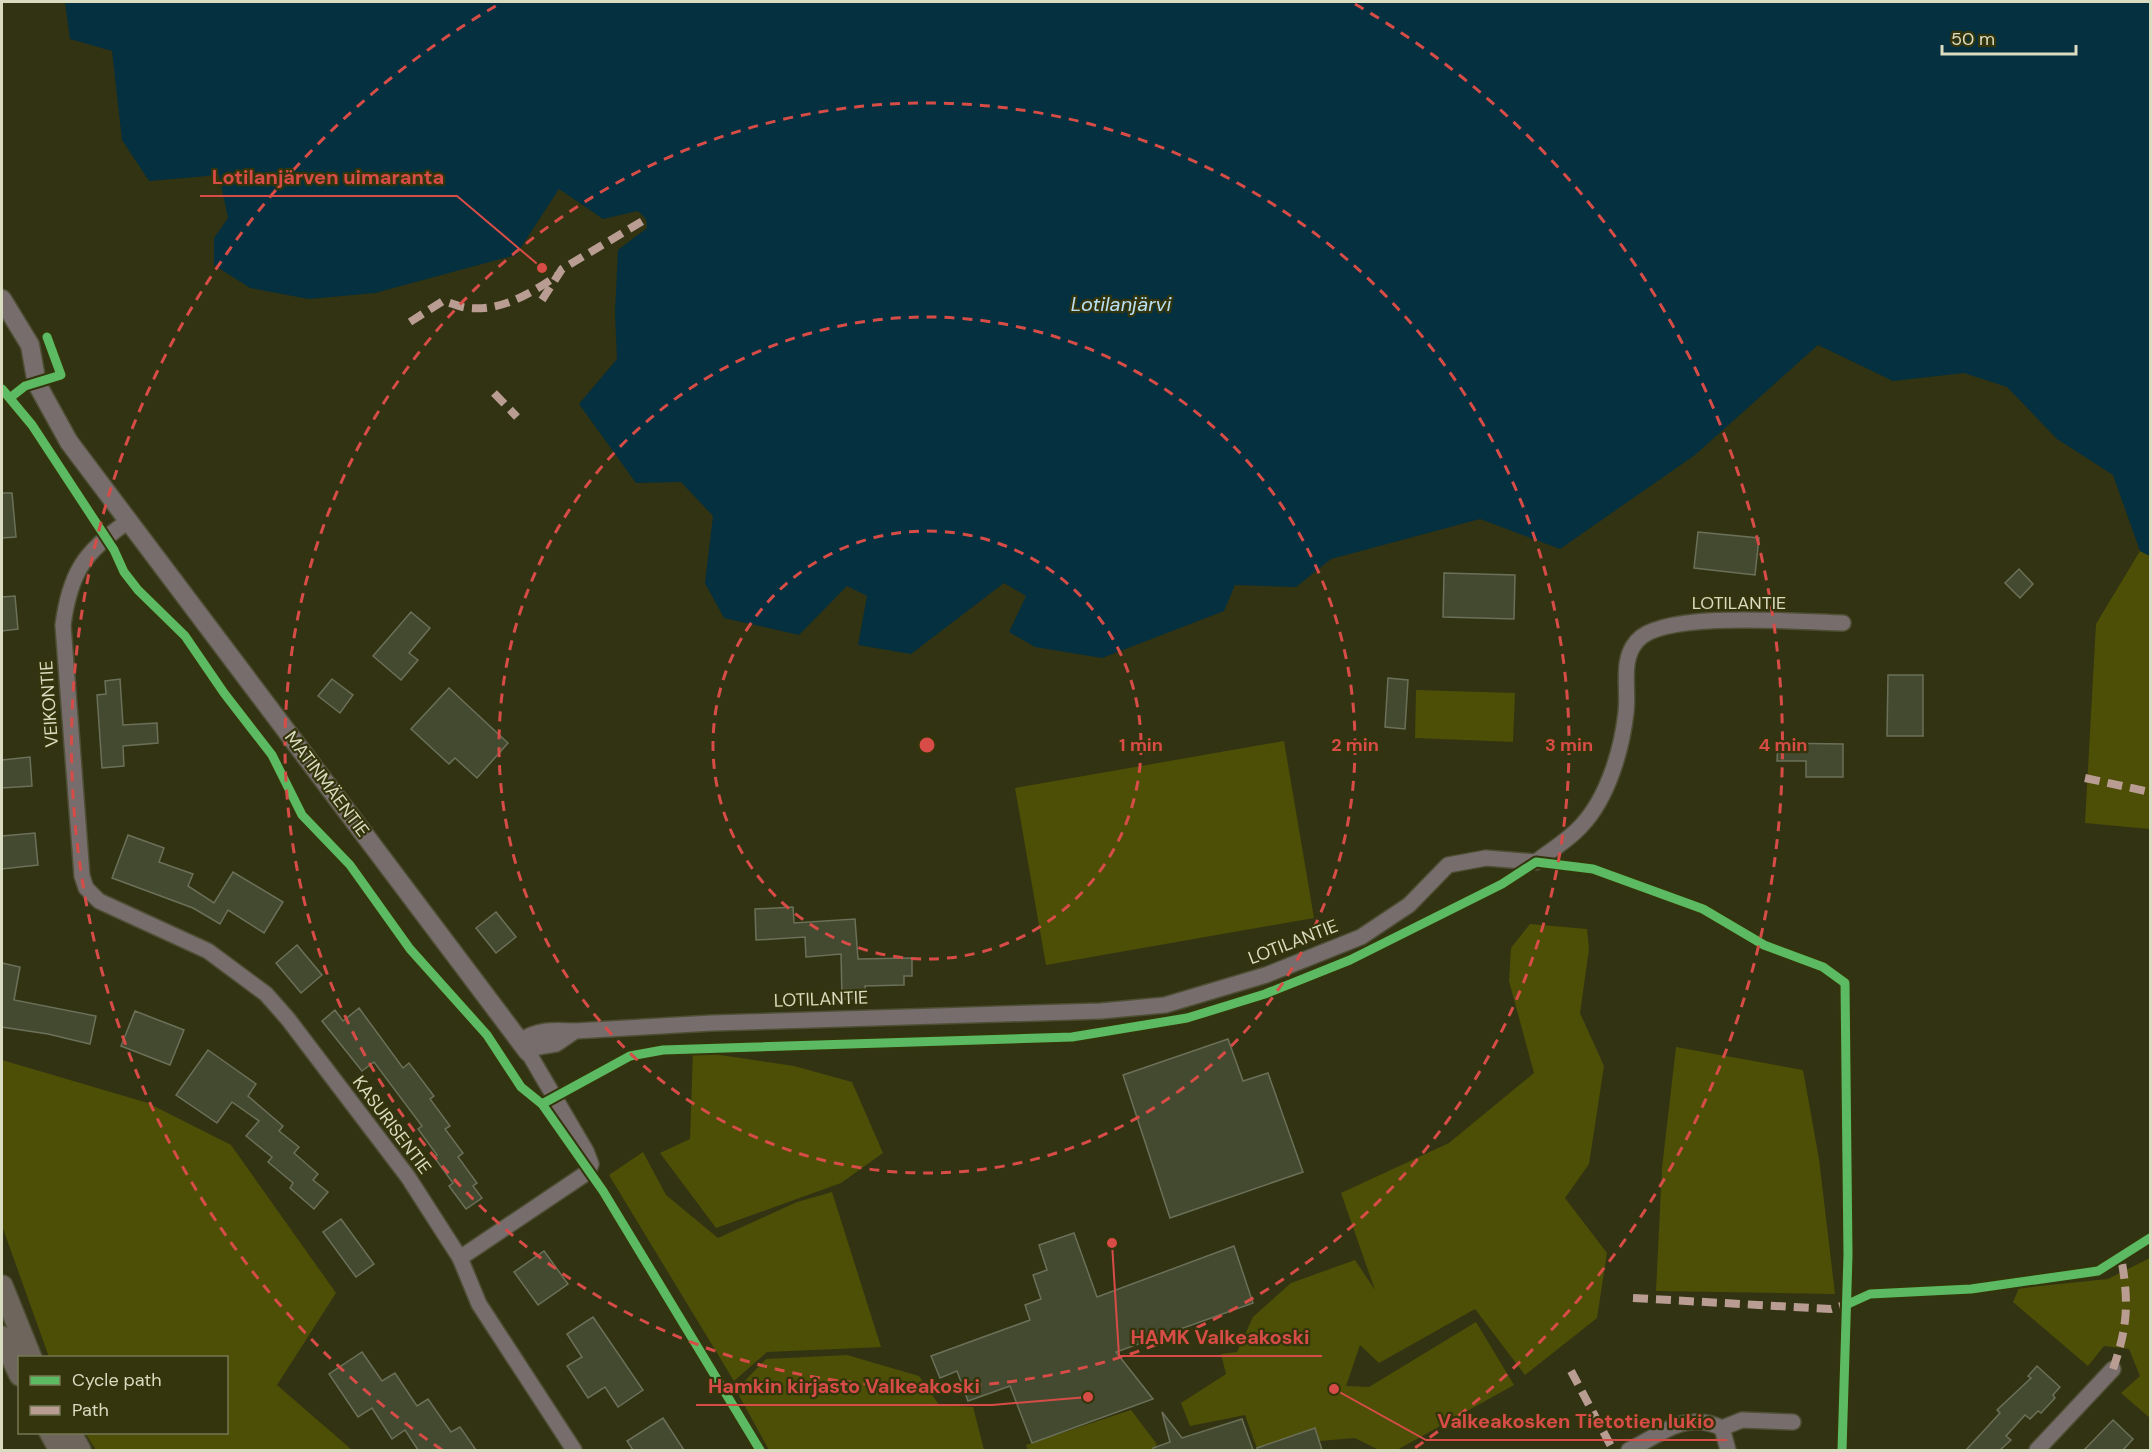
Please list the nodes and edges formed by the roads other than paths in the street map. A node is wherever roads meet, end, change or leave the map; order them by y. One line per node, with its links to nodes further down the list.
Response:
1 (2, 299): 2 (street, MATINMÄENTIE)
2 (127, 522): 4 (street, VEIKONTIE); 5 (street, MATINMÄENTIE)
3 (1843, 623): 5 (street, LOTILANTIE)
4 (99, 901): 6 (street, KASURISENTIE)
5 (524, 1047): 6 (street, MATINMÄENTIE)
6 (460, 1258): 18 (street, KASURISENTIE)
7 (2, 1286): 9 (main road)
8 (2, 1337): 11 (main road)
9 (30, 1356)
10 (2113, 1370): 21 (street)
11 (18, 1371)
12 (1793, 1422): 13 (street)
13 (1722, 1428): 19 (street); 20 (street)
14 (51, 1434): 16 (main road)
15 (71, 1434): 17 (main road)
16 (60, 1450)
17 (80, 1450)
18 (574, 1450)
19 (1629, 1450)
20 (1728, 1450)
21 (2037, 1450)

